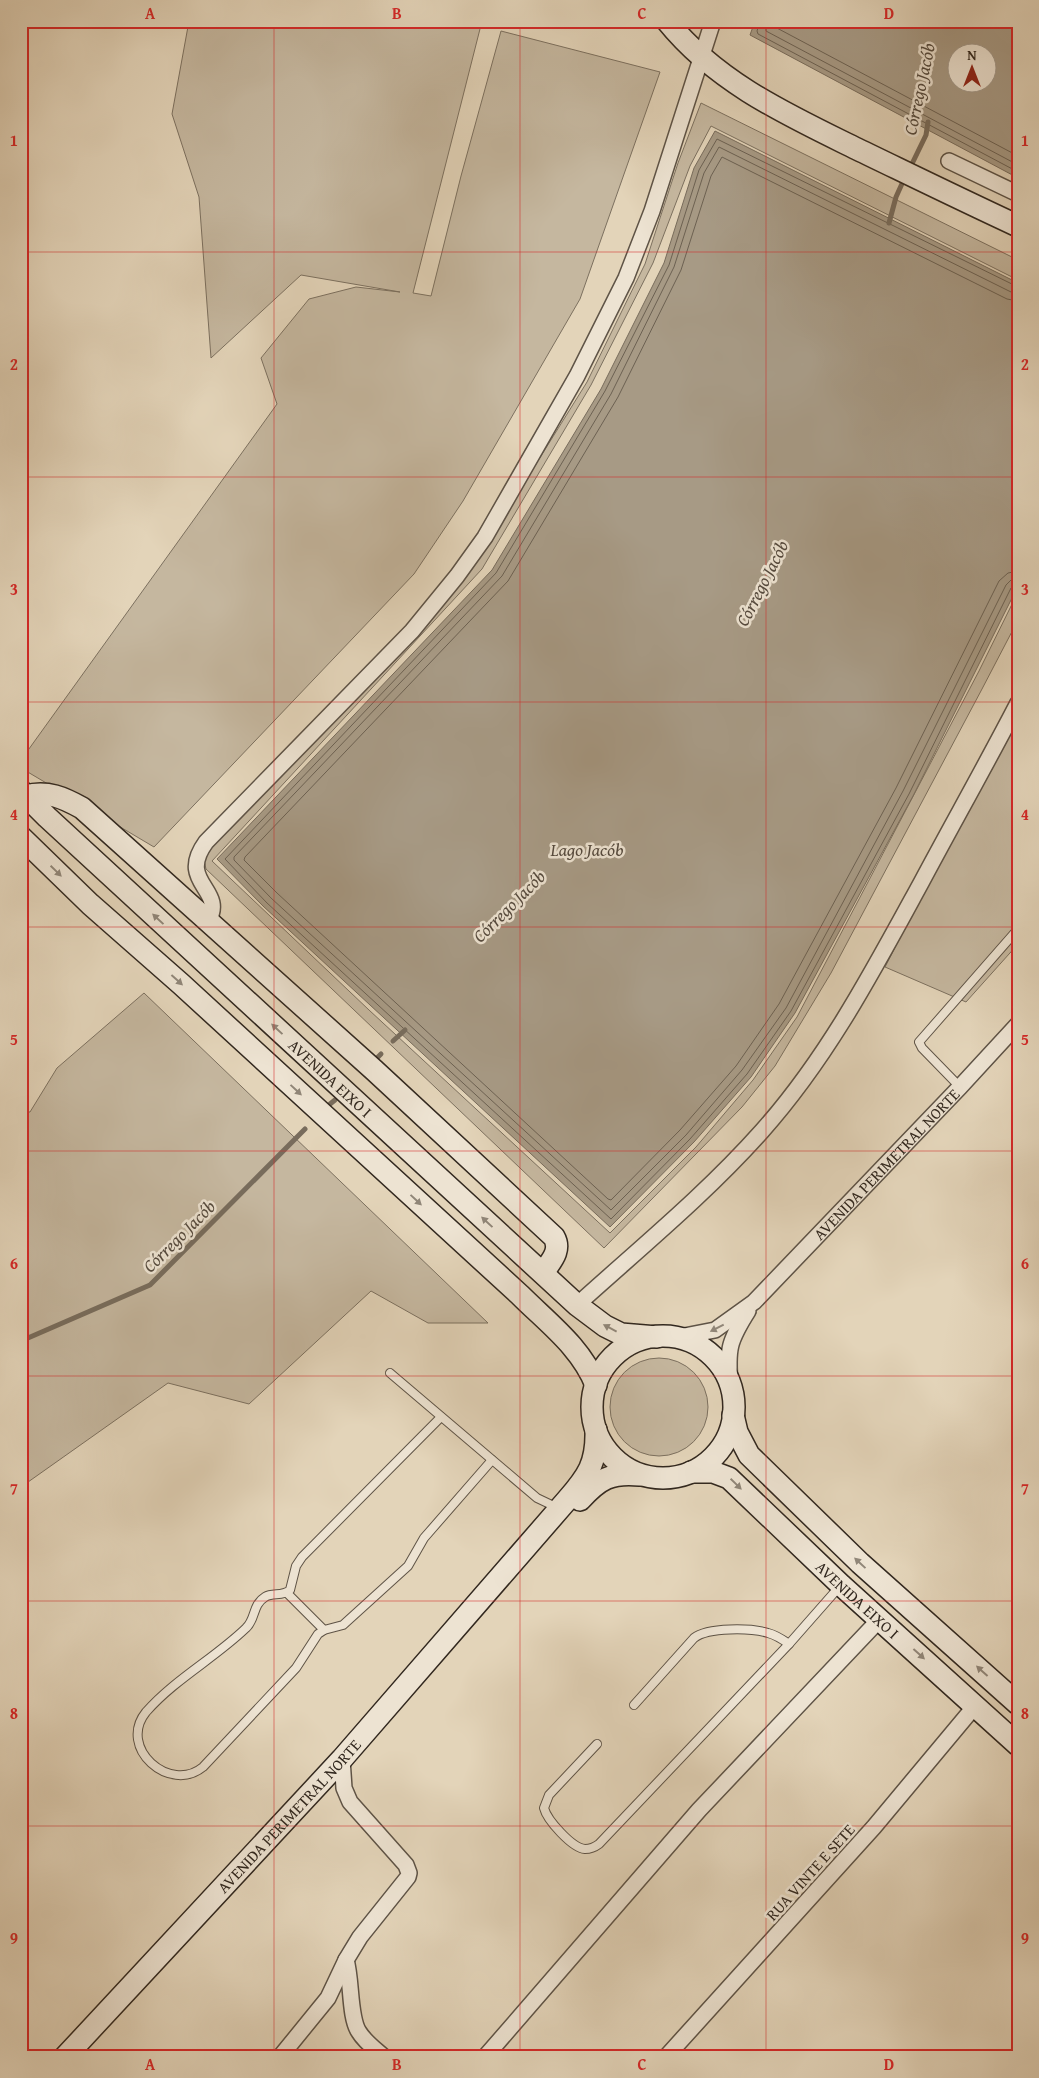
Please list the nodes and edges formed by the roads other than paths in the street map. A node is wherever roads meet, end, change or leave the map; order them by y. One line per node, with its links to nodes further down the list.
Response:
1 (667, 21): 3 (main road)
2 (713, 21): 3 (street)
3 (702, 58): 6 (main road); 10 (street)
4 (949, 161): 5 (street)
5 (1018, 194)
6 (1018, 226)
7 (1018, 703): 16 (street)
8 (24, 793): 10 (main road); 14 (main road, AVENIDA EIXO I, one-way to 8)
9 (21, 837): 20 (main road, AVENIDA EIXO I, one-way to 20)
10 (208, 921): 14 (main road)
11 (1018, 929): 13 (lane)
12 (1018, 1024): 13 (street, AVENIDA PERIMETRAL NORTE)
13 (960, 1087): 15 (street, AVENIDA PERIMETRAL NORTE)
14 (543, 1273): 16 (main road, AVENIDA EIXO I)
15 (754, 1302): 17 (street, AVENIDA PERIMETRAL NORTE, one-way to 17); 19 (street, AVENIDA PERIMETRAL NORTE)
16 (577, 1305): 17 (main road, AVENIDA EIXO I, one-way to 16)
17 (665, 1338): 19 (main road); 20 (main road)
18 (390, 1373): 22 (lane)
19 (730, 1384): 21 (main road)
20 (596, 1385): 23 (main road)
21 (733, 1414): 25 (main road); 33 (main road, AVENIDA EIXO I, one-way to 21)
22 (441, 1417): 24 (lane); 29 (lane)
23 (596, 1430): 26 (main road); 27 (main road, AVENIDA PERIMETRAL NORTE)
24 (492, 1460): 27 (lane); 31 (lane)
25 (691, 1472): 26 (main road); 28 (main road, AVENIDA EIXO I, one-way to 28)
26 (644, 1475): 27 (main road, AVENIDA PERIMETRAL NORTE)
27 (564, 1509): 38 (main road, AVENIDA PERIMETRAL NORTE)
28 (841, 1585): 30 (main road, AVENIDA EIXO I); 32 (lane)
29 (287, 1593): 31 (lane); 31 (lane)
30 (880, 1619): 35 (main road, AVENIDA EIXO I, one-way to 35); 43 (street)
31 (324, 1630)
32 (788, 1644): 34 (lane); 36 (lane)
33 (1018, 1704)
34 (634, 1705)
35 (975, 1706): 37 (main road, AVENIDA EIXO I); 44 (street, RUA VINTE E SETE)
36 (597, 1744)
37 (1018, 1745)
38 (342, 1759): 39 (street); 40 (main road, AVENIDA PERIMETRAL NORTE)
39 (346, 1960): 41 (street); 42 (street)
40 (65, 2057)
41 (280, 2057)
42 (384, 2057)
43 (485, 2057)
44 (666, 2057)

